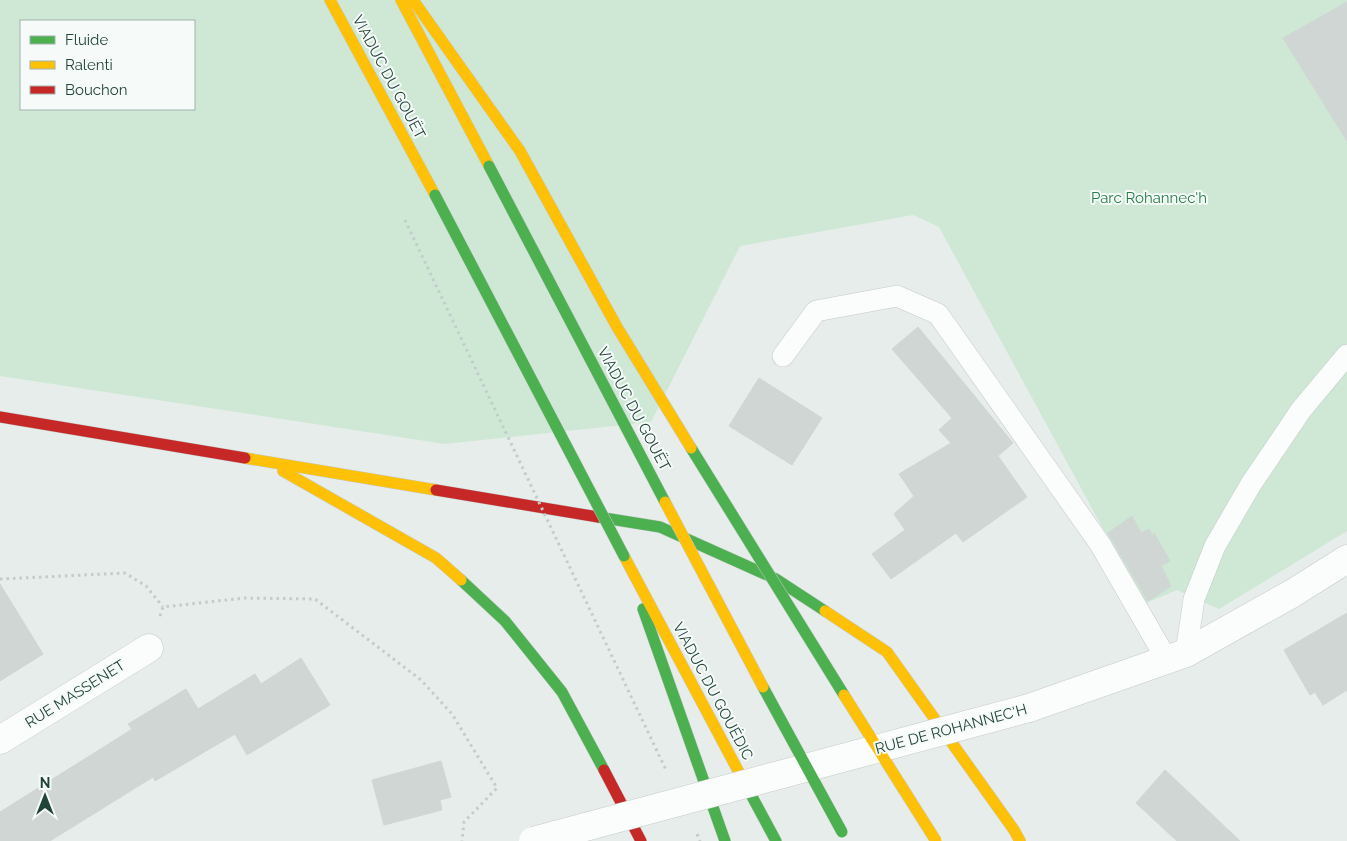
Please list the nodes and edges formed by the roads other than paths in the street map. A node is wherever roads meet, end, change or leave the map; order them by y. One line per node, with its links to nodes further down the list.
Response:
1 (330, 0): 8 (main road, VIADUC DU GOUËT, bridge)
2 (401, 0): 13 (main road, VIADUC DU GOUËT, bridge)
3 (413, 0): 18 (main road, bridge)
4 (1347, 355): 11 (lane)
5 (783, 356): 11 (lane)
6 (0, 417): 7 (main road)
7 (267, 462): 15 (main road); 19 (main road)
8 (624, 556): 16 (main road); 17 (main road, VIADUC DU GOUÉDIC)
9 (1347, 559): 11 (street, RUE DE ROHANNEC'H)
10 (149, 648): 12 (street, RUE MASSENET)
11 (1177, 656): 14 (street, RUE DE ROHANNEC'H, bridge)
12 (0, 740)
13 (844, 837)
14 (533, 841)
15 (641, 841)
16 (725, 841)
17 (776, 841)
18 (936, 841)
19 (1020, 841)

